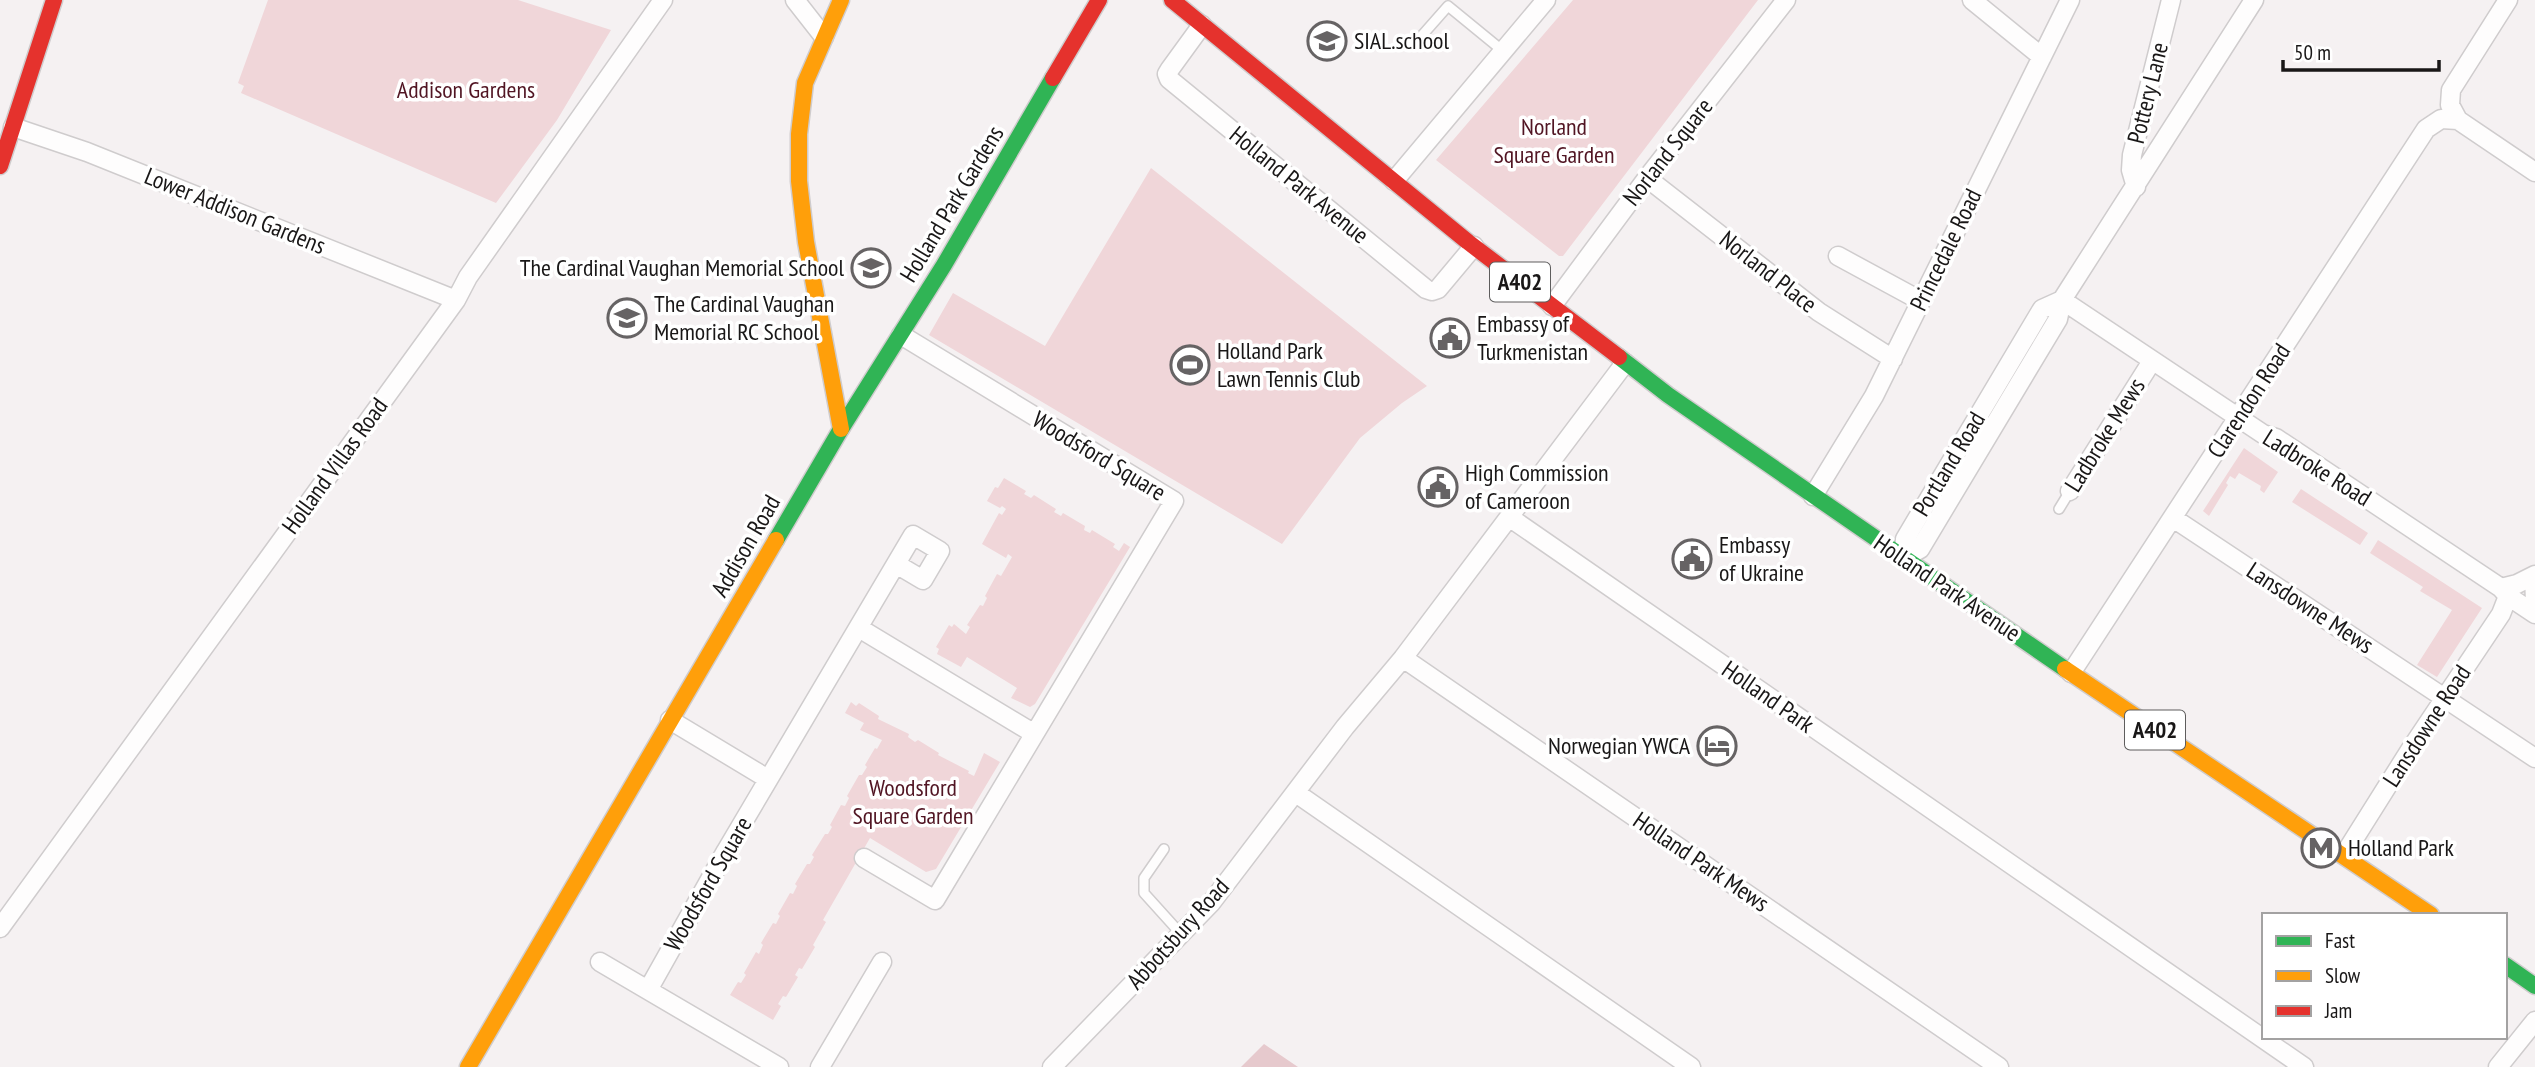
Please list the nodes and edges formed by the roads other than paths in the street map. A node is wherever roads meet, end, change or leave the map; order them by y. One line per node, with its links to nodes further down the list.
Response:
1 (54, 0): 19 (main road)
2 (663, 0): 28 (street, Holland Villas Road)
3 (795, 0): 15 (street)
4 (841, 0): 15 (main road)
5 (1099, 0): 32 (main road, Holland Park Gardens)
6 (1172, 0): 14 (main road, Holland Park Avenue / A402)
7 (1546, 0): 17 (street)
8 (1786, 0): 23 (street, Norland Square)
9 (1972, 0): 18 (street)
10 (2070, 0): 18 (street, Princedale Road)
11 (2171, 0): 25 (street, Pottery Lane)
12 (2254, 0): 25 (street, Portland Road)
13 (2508, 0): 20 (street)
14 (1202, 25): 24 (main road, Holland Park Avenue / A402); 26 (street, Holland Park Avenue)
15 (824, 37): 37 (main road)
16 (1418, 40): 17 (lane)
17 (1503, 51): 24 (street)
18 (2042, 57): 30 (street, Princedale Road)
19 (10, 116): 21 (main road); 28 (street, Lower Addison Gardens)
20 (2458, 120): 22 (street); 36 (street, Clarendon Road)
21 (0, 166)
22 (2535, 172)
23 (1647, 178): 31 (street, Norland Square); 33 (street, Norland Place)
24 (1394, 181): 26 (main road, Holland Park Avenue / A402)
25 (2136, 187): 29 (street, Portland Road)
26 (1474, 246): 31 (main road, Holland Park Avenue / A402)
27 (1838, 256): 30 (street)
28 (456, 300): 62 (street, Holland Villas Road)
29 (2062, 300): 34 (street, Ladbroke Road); 43 (street, Portland Road)
30 (1921, 301): 33 (street, Princedale Road)
31 (1552, 306): 35 (main road, Holland Park Avenue / A402)
32 (901, 335): 37 (main road, Holland Park Gardens); 54 (street, Woodsford Square)
33 (1893, 359): 39 (street, Princedale Road)
34 (2152, 361): 36 (street, Ladbroke Road); 38 (street, Ladbroke Mews)
35 (1625, 363): 39 (main road, Holland Park Avenue / A402); 41 (street)
36 (2238, 418): 42 (street, Clarendon Road); 46 (street, Ladbroke Road)
37 (841, 429): 53 (main road, Addison Road)
38 (2070, 491): 40 (lane, Ladbroke Mews)
39 (1813, 496): 43 (main road, Holland Park Avenue / A402)
40 (2059, 509)
41 (1509, 517): 50 (street); 70 (street, Holland Park)
42 (2173, 518): 51 (street, Clarendon Road); 52 (street, Lansdowne Mews)
43 (1904, 558): 51 (main road, Holland Park Avenue / A402)
44 (896, 564): 49 (street, Woodsford Square)
45 (2535, 575): 46 (street); 47 (street)
46 (2505, 592): 48 (street, Ladbroke Road); 52 (street, Lansdowne Road)
47 (2535, 602)
48 (2535, 614)
49 (859, 628): 54 (street); 56 (street, Woodsford Square)
50 (1403, 658): 57 (street); 77 (street, Holland Park Mews)
51 (2071, 673): 59 (main road, Holland Park Avenue / A402)
52 (2446, 698): 55 (street, Lansdowne Mews); 59 (street, Lansdowne Road)
53 (670, 720): 56 (street); 72 (main road, Addison Road)
54 (1033, 733): 60 (street, Woodsford Square)
55 (2535, 758)
56 (768, 779): 68 (street, Woodsford Square)
57 (1296, 793): 63 (street, Abbotsbury Road); 76 (street)
58 (1164, 849): 63 (lane)
59 (2344, 855): 61 (main road, Holland Park Avenue / A402)
60 (864, 858)
61 (2428, 913)
62 (0, 928)
63 (1181, 935): 75 (street, Abbotsbury Road)
64 (882, 961): 74 (street)
65 (600, 962): 68 (street)
66 (2507, 966): 67 (main road)
67 (2535, 986)
68 (648, 990): 73 (street)
69 (2535, 1021): 79 (street)
70 (2262, 1038)
71 (2264, 1039): 78 (street, Holland Park)
72 (468, 1067)
73 (779, 1067)
74 (820, 1067)
75 (1052, 1067)
76 (1691, 1067)
77 (1999, 1067)
78 (2304, 1067)
79 (2498, 1067)

